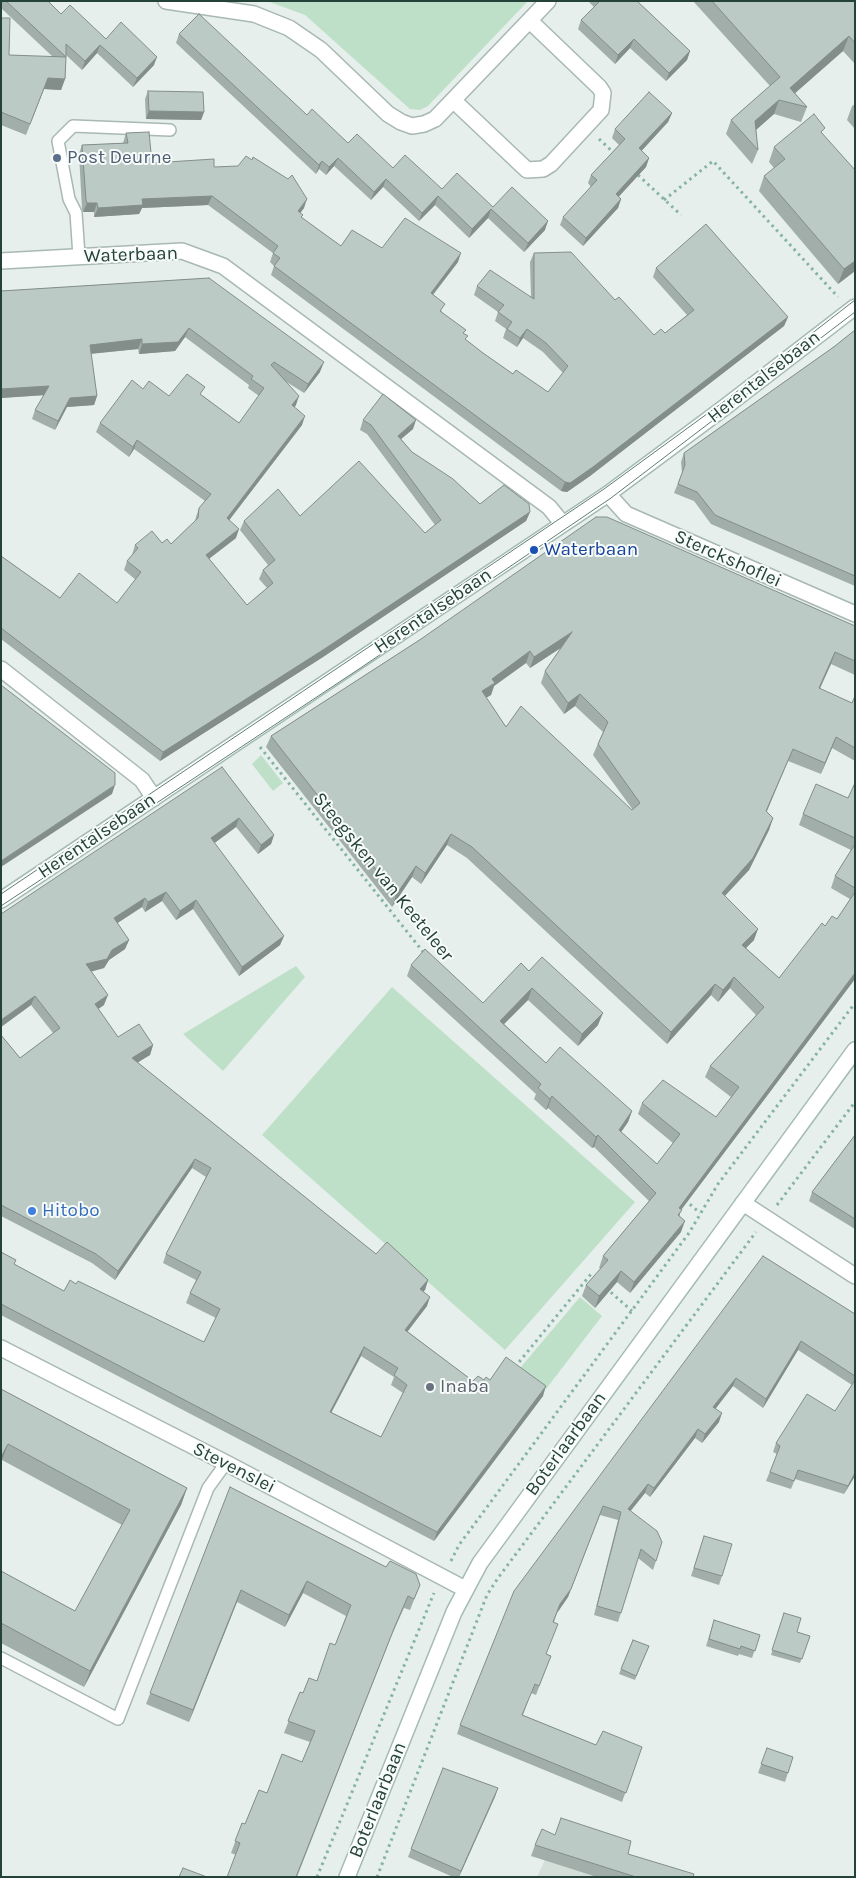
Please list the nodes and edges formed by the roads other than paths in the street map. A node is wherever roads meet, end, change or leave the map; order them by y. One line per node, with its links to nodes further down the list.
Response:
1 (166, 1): 4 (street)
2 (548, 1): 3 (street)
3 (530, 21): 4 (street); 4 (street)
4 (454, 101)
5 (170, 130): 6 (lane)
6 (79, 256): 7 (street, Waterbaan); 10 (street, Waterbaan)
7 (1, 261)
8 (852, 309): 9 (street, Herentalsebaan)
9 (608, 494): 10 (street, Herentalsebaan); 11 (street, Sterckshoflei)
10 (562, 523): 13 (street, Herentalsebaan)
11 (855, 614)
12 (1, 669): 13 (street)
13 (154, 798): 14 (street, Herentalsebaan)
14 (1, 900)
15 (855, 1050): 16 (street, Boterlaarbaan)
16 (743, 1203): 17 (street); 20 (street, Boterlaarbaan)
17 (855, 1276)
18 (2, 1352): 19 (street, Stevenslei)
19 (226, 1463): 20 (street, Stevenslei); 21 (lane)
20 (465, 1589): 22 (street, Boterlaarbaan)
21 (1, 1658)
22 (347, 1877)

